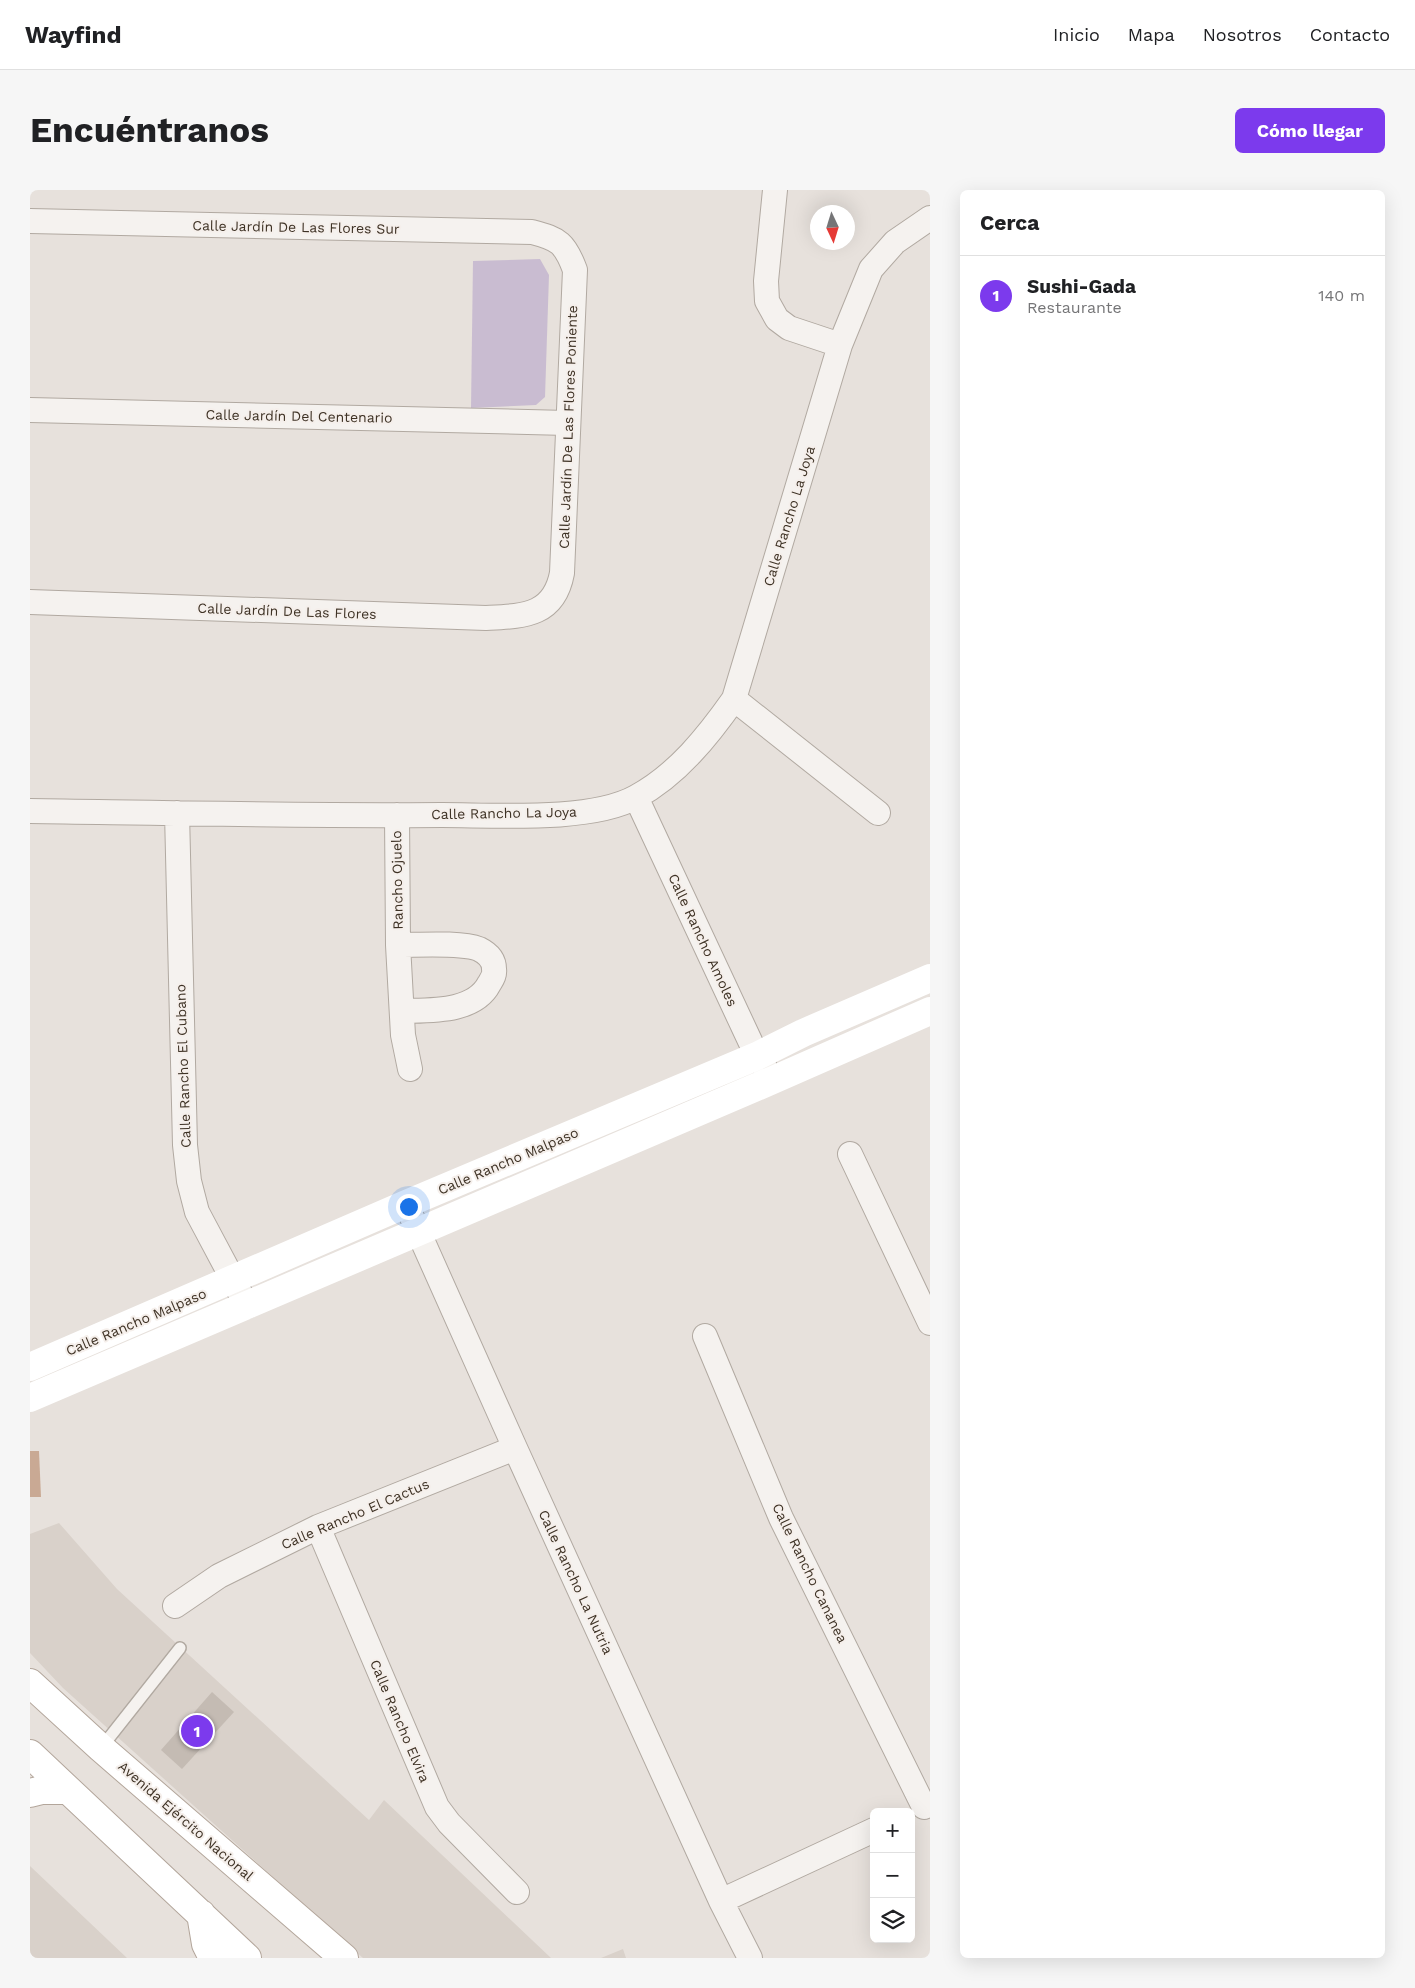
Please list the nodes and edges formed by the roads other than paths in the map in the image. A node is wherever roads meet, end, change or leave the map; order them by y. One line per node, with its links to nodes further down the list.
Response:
1 (775, 190): 5 (street)
2 (930, 218): 5 (street, Calle Rancho La Joya)
3 (30, 221): 4 (street, Calle Jardín De Las Flores Sur)
4 (560, 243): 7 (street, Calle Jardín De Las Flores Poniente)
5 (840, 345): 10 (street, Calle Rancho La Joya)
6 (30, 410): 7 (street, Calle Jardín Del Centenario)
7 (567, 423): 9 (street, Calle Jardín De Las Flores Poniente)
8 (30, 602): 9 (street, Calle Jardín De Las Flores)
9 (542, 609)
10 (734, 699): 11 (street, Calle Rancho La Joya); 14 (street)
11 (636, 798): 15 (street, Calle Rancho La Joya); 20 (street, Calle Rancho Amoles)
12 (30, 811): 13 (street, Calle Rancho La Joya)
13 (177, 813): 15 (street, Calle Rancho La Joya); 26 (street, Calle Rancho El Cubano)
14 (878, 813)
15 (397, 815): 16 (street, Rancho Ojuelo)
16 (398, 945): 18 (street, Rancho Ojuelo); 18 (street, Rancho Ojuelo)
17 (930, 978): 20 (street, Calle Rancho Malpaso)
18 (402, 1011): 21 (street, Rancho Ojuelo)
19 (930, 1011): 22 (street, Calle Rancho Malpaso)
20 (757, 1056): 22 (street, Calle Rancho Amoles); 24 (street, Calle Rancho Malpaso)
21 (410, 1069)
22 (772, 1080): 25 (street, Calle Rancho Malpaso)
23 (850, 1154): 28 (street)
24 (406, 1204): 25 (street, Calle Rancho La Nutria); 26 (street, Calle Rancho Malpaso)
25 (418, 1232): 27 (street, Calle Rancho Malpaso); 32 (street, Calle Rancho La Nutria)
26 (233, 1280): 27 (street, Calle Rancho El Cubano); 30 (street, Calle Rancho Malpaso)
27 (247, 1306): 31 (street, Calle Rancho Malpaso)
28 (930, 1323)
29 (705, 1336): 42 (street, Calle Rancho Cananea)
30 (30, 1367)
31 (30, 1398)
32 (515, 1448): 33 (street, Calle Rancho El Cactus); 46 (street, Calle Rancho La Nutria)
33 (318, 1527): 34 (street, Calle Rancho El Cactus); 45 (street, Calle Rancho Elvira)
34 (176, 1606)
35 (180, 1648): 38 (lane)
36 (30, 1683): 38 (street, Avenida Ejército Nacional)
37 (30, 1704): 43 (street)
38 (102, 1748): 43 (street, Avenida Ejército Nacional)
39 (30, 1754): 40 (street)
40 (67, 1790): 41 (street); 47 (street)
41 (30, 1793)
42 (922, 1808)
43 (185, 1820): 50 (street, Avenida Ejército Nacional)
44 (870, 1832): 46 (street)
45 (517, 1892)
46 (721, 1900): 51 (street, Calle Rancho La Nutria)
47 (200, 1914): 48 (street); 49 (street)
48 (213, 1958)
49 (247, 1958)
50 (344, 1958)
51 (750, 1958)

